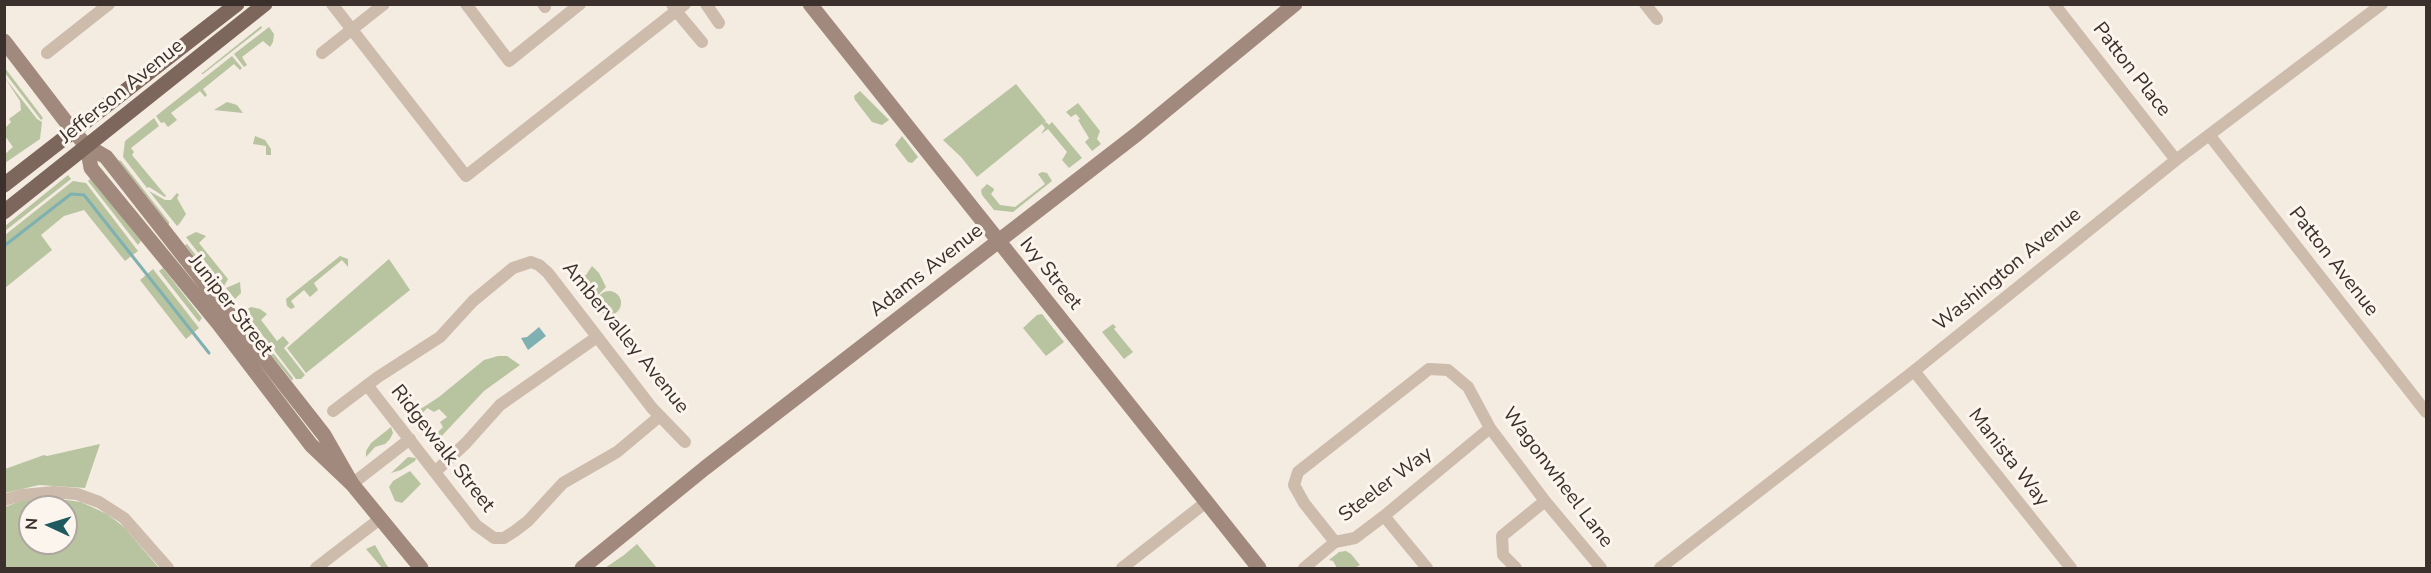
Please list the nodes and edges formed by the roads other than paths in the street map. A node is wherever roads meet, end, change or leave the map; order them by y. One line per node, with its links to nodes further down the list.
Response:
1 (109, 4): 20 (street)
2 (237, 4): 22 (main road, Jefferson Avenue)
3 (332, 4): 17 (street)
4 (384, 4): 17 (street)
5 (580, 4): 13 (street)
6 (706, 4): 16 (street)
7 (810, 4): 28 (street, Ivy Street)
8 (1295, 4): 28 (street, Adams Avenue)
9 (1645, 4): 15 (street)
10 (2054, 4): 25 (street, Patton Place)
11 (2382, 4): 23 (street, Washington Avenue)
12 (261, 6): 24 (main road, Jefferson Avenue)
13 (472, 7)
14 (678, 7): 17 (street); 19 (street)
15 (1657, 19)
16 (719, 23)
17 (351, 30): 21 (street)
18 (4, 41): 22 (street, Juniper Street)
19 (702, 42)
20 (47, 53)
21 (322, 53)
22 (73, 131): 24 (street, Juniper Street); 26 (main road, Jefferson Avenue)
23 (2210, 136): 25 (street, Washington Avenue); 33 (street, Patton Avenue)
24 (87, 146): 27 (main road, Jefferson Avenue); 39 (street, Juniper Street)
25 (2176, 160): 30 (street, Washington Avenue)
26 (4, 185)
27 (4, 212)
28 (998, 242): 42 (street, Ivy Street); 50 (street, Adams Avenue)
29 (597, 337): 31 (street, Ambervalley Avenue); 34 (street, Ambervalley Avenue); 38 (street)
30 (1914, 371): 56 (street, Washington Avenue); 57 (street, Manista Way)
31 (367, 385): 32 (street, Ambervalley Avenue); 36 (street, Ridgewalk Street)
32 (333, 411)
33 (2427, 412)
34 (660, 416): 37 (street, Ambervalley Avenue); 38 (street, Ridgewalk Street)
35 (1490, 428): 41 (street, Wagonwheel Lane); 43 (street, Steeler Way); 45 (street, Wagonwheel Lane)
36 (410, 439): 38 (street, Ridgewalk Street); 39 (street)
37 (685, 442)
38 (435, 472)
39 (352, 484): 44 (street, Juniper Street)
40 (4, 500): 47 (street)
41 (1545, 501): 54 (street); 55 (street, Wagonwheel Lane)
42 (1206, 503): 46 (street); 51 (street, Ivy Street)
43 (1384, 516): 45 (street, Steeler Way); 53 (street)
44 (381, 518): 48 (street); 49 (street, Juniper Street)
45 (1335, 542): 52 (street, Steeler Way)
46 (1129, 566)
47 (168, 568)
48 (316, 568)
49 (421, 568)
50 (582, 568)
51 (1259, 568)
52 (1304, 568)
53 (1427, 568)
54 (1516, 568)
55 (1601, 568)
56 (1660, 568)
57 (2071, 568)

